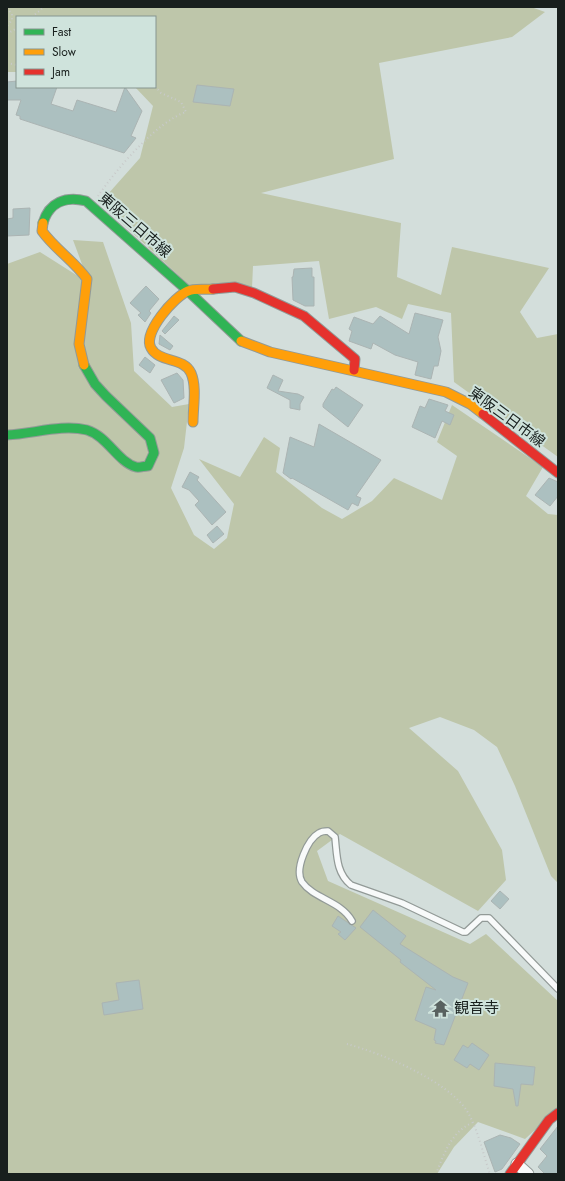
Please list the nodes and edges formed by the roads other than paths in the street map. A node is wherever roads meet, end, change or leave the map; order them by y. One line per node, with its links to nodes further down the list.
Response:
1 (188, 291): 2 (main road, 東阪三日市線); 2 (main road); 3 (main road); 4 (main road, 東阪三日市線)
2 (354, 370): 5 (main road, 東阪三日市線)
3 (193, 422)
4 (7, 435)
5 (558, 473)
6 (352, 921): 7 (lane)
7 (558, 989)
8 (558, 1113): 9 (main road)
9 (518, 1164): 10 (main road); 11 (street)
10 (510, 1174)
11 (528, 1174)

